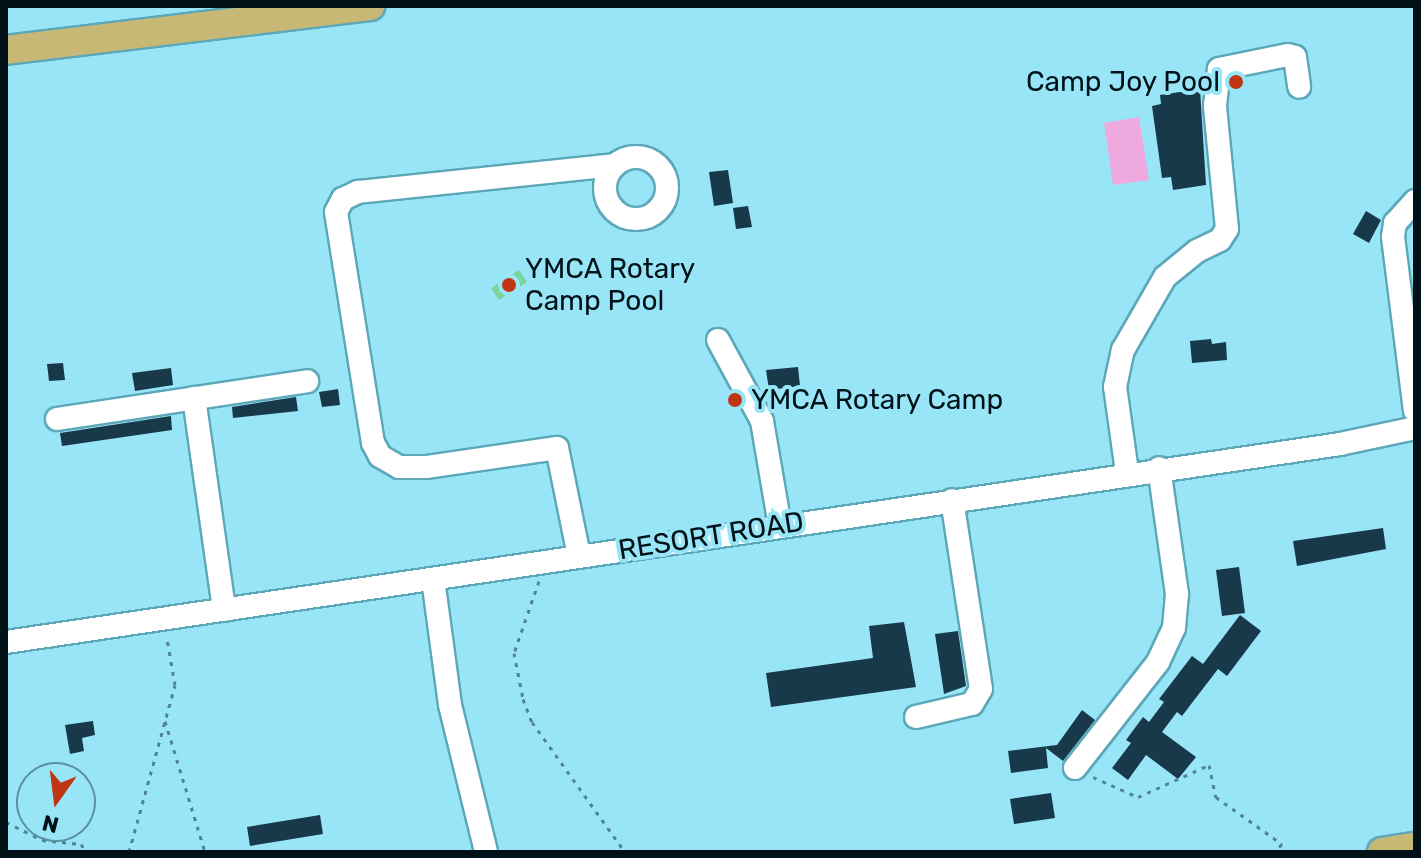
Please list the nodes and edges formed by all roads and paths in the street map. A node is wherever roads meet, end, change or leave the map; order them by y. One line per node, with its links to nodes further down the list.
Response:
1 (370, 6): 2 (main road)
2 (6, 50)
3 (1299, 87): 13 (street)
4 (615, 165): 16 (street)
5 (1415, 201): 9 (street)
6 (718, 340): 15 (street)
7 (307, 381): 8 (street)
8 (194, 398): 10 (street); 19 (street)
9 (1415, 411)
10 (57, 419)
11 (1415, 428): 12 (street, RESORT ROAD)
12 (1159, 468): 13 (street, RESORT ROAD); 24 (street)
13 (1127, 472): 14 (street, RESORT ROAD)
14 (952, 500): 15 (street, RESORT ROAD); 22 (street)
15 (780, 526): 16 (street, RESORT ROAD)
16 (579, 556): 17 (street, RESORT ROAD)
17 (542, 562): 18 (street, RESORT ROAD); 31 (path)
18 (433, 579): 19 (street, RESORT ROAD); 30 (street)
19 (224, 610): 20 (street, RESORT ROAD)
20 (163, 619): 21 (street, RESORT ROAD); 23 (path)
21 (6, 642)
22 (916, 717)
23 (165, 721): 28 (path); 29 (path)
24 (1075, 768): 32 (path)
25 (6, 822): 27 (path)
26 (1415, 847): 33 (main road)
27 (86, 852)
28 (129, 852)
29 (205, 852)
30 (486, 852)
31 (625, 852)
32 (1274, 852)
33 (1382, 852)

